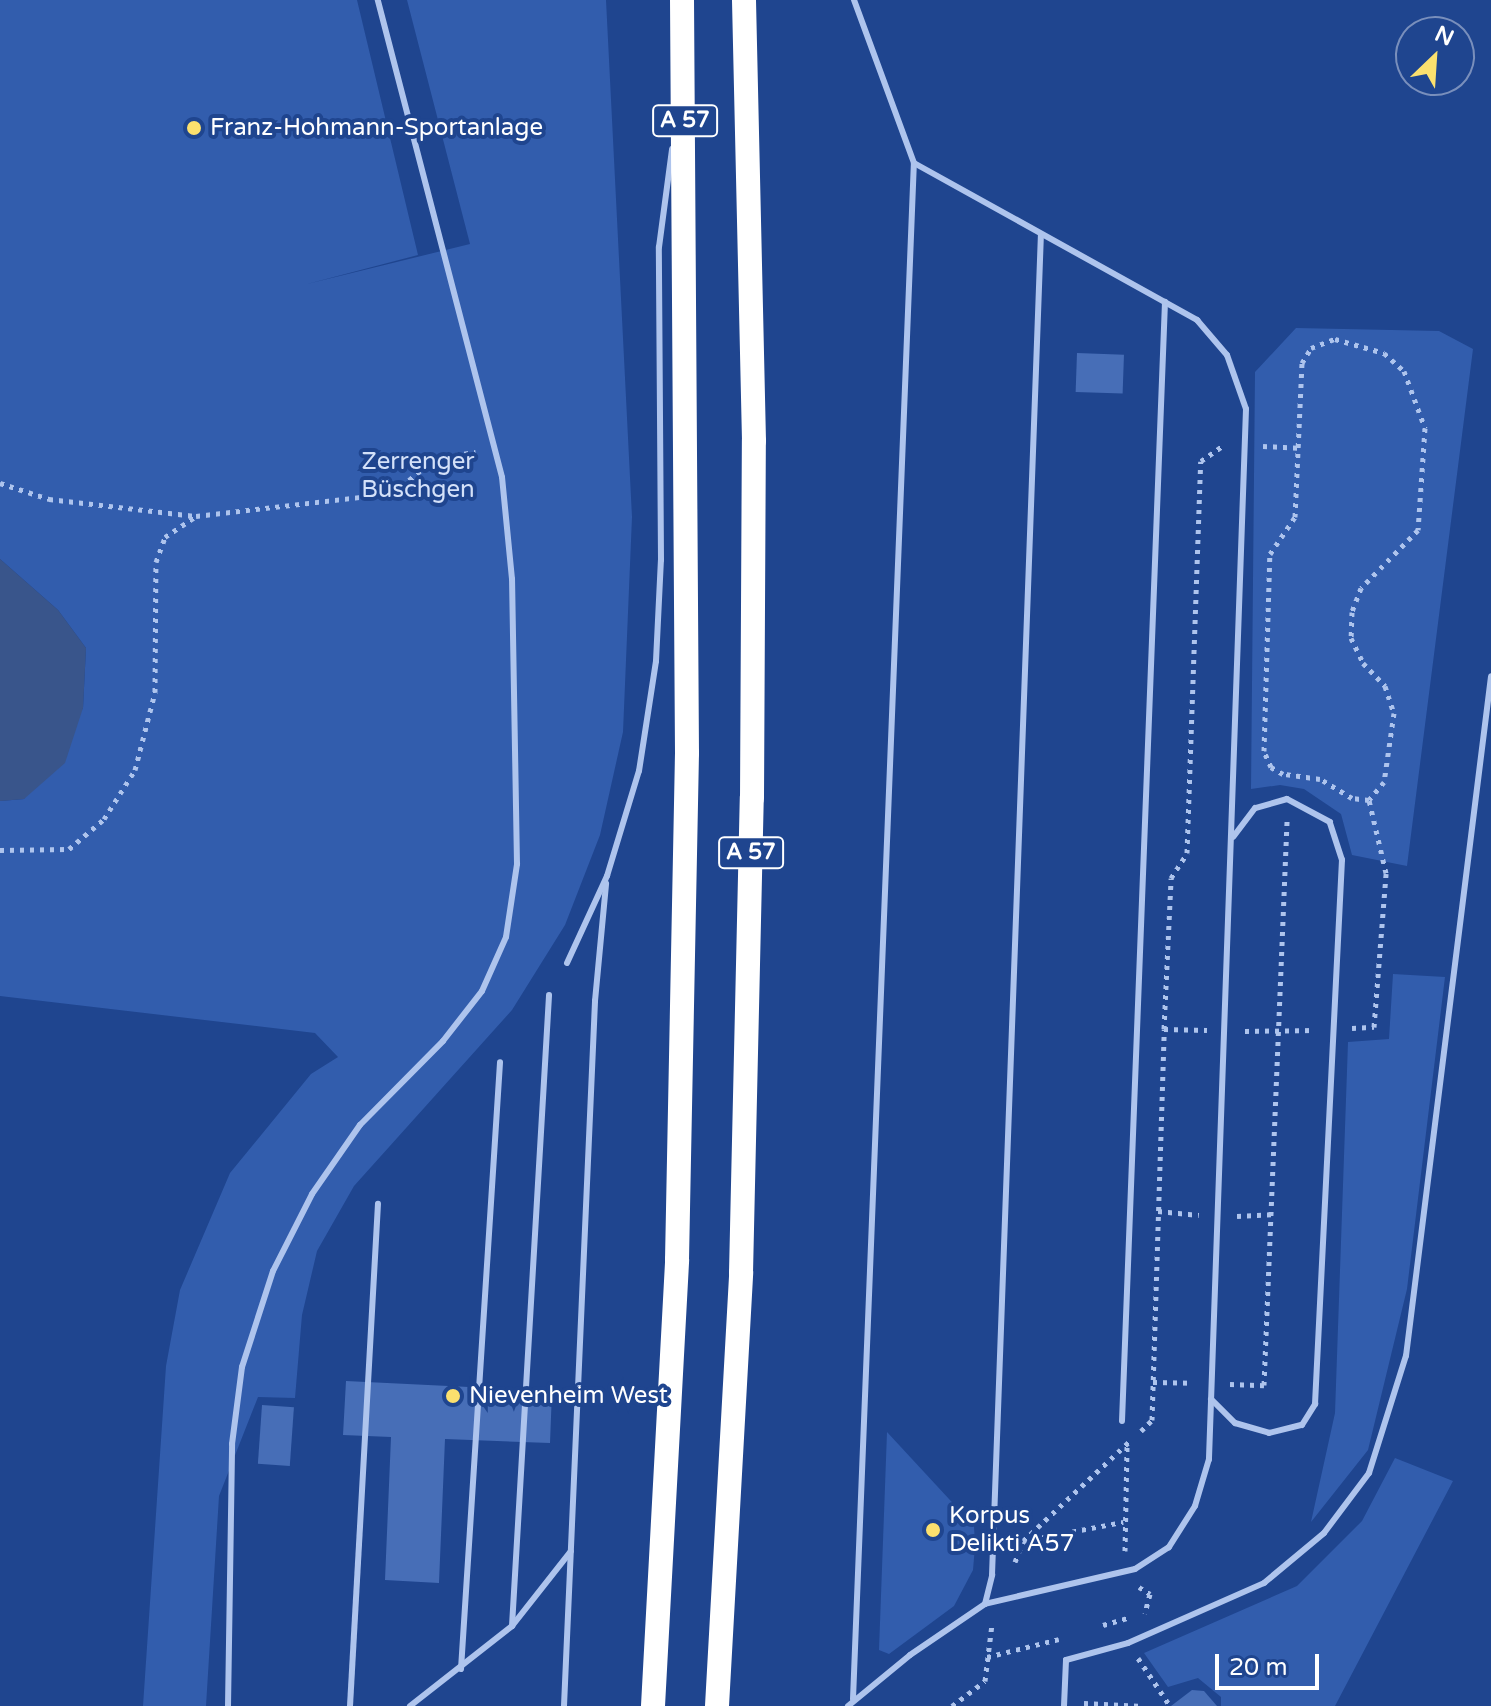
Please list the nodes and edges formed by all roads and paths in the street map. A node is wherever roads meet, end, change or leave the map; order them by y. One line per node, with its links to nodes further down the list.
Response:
1 (378, 0): 11 (lane)
2 (682, 0): 5 (highway, A 57)
3 (744, 0): 45 (highway, A 57)
4 (854, 0): 6 (lane)
5 (684, 58): 20 (lane); 44 (highway, A 57)
6 (914, 163): 7 (lane); 38 (lane)
7 (1041, 235): 8 (lane); 34 (lane)
8 (1165, 302): 9 (lane); 30 (lane)
9 (1245, 444): 10 (path); 18 (lane); 24 (path)
10 (1298, 448): 15 (path); 17 (path)
11 (497, 449): 13 (path); 40 (lane)
12 (0, 483): 13 (path)
13 (196, 516): 19 (path)
14 (1491, 676): 36 (lane)
15 (1289, 773): 16 (path); 17 (path)
16 (1287, 799): 18 (lane); 23 (lane); 28 (path)
17 (1369, 800): 23 (path)
18 (1233, 837): 28 (lane)
19 (0, 850)
20 (607, 876): 21 (lane); 33 (lane)
21 (567, 963)
22 (549, 995): 35 (lane)
23 (1333, 1028): 29 (lane)
24 (1164, 1029)
25 (500, 1062): 37 (lane)
26 (378, 1204): 41 (lane)
27 (1153, 1382): 28 (path)
28 (1212, 1383): 29 (lane)
29 (1211, 1399): 34 (lane)
30 (1122, 1421)
31 (1123, 1522): 32 (path)
32 (1023, 1541)
33 (571, 1551): 35 (lane); 43 (lane)
34 (985, 1604): 38 (lane)
35 (512, 1626): 37 (lane)
36 (1128, 1643): 39 (lane); 47 (path)
37 (461, 1669): 42 (lane)
38 (851, 1702)
39 (1064, 1704): 46 (path)
40 (228, 1706)
41 (350, 1706)
42 (410, 1706)
43 (564, 1706)
44 (653, 1706)
45 (717, 1706)
46 (1143, 1706)
47 (1170, 1706)

